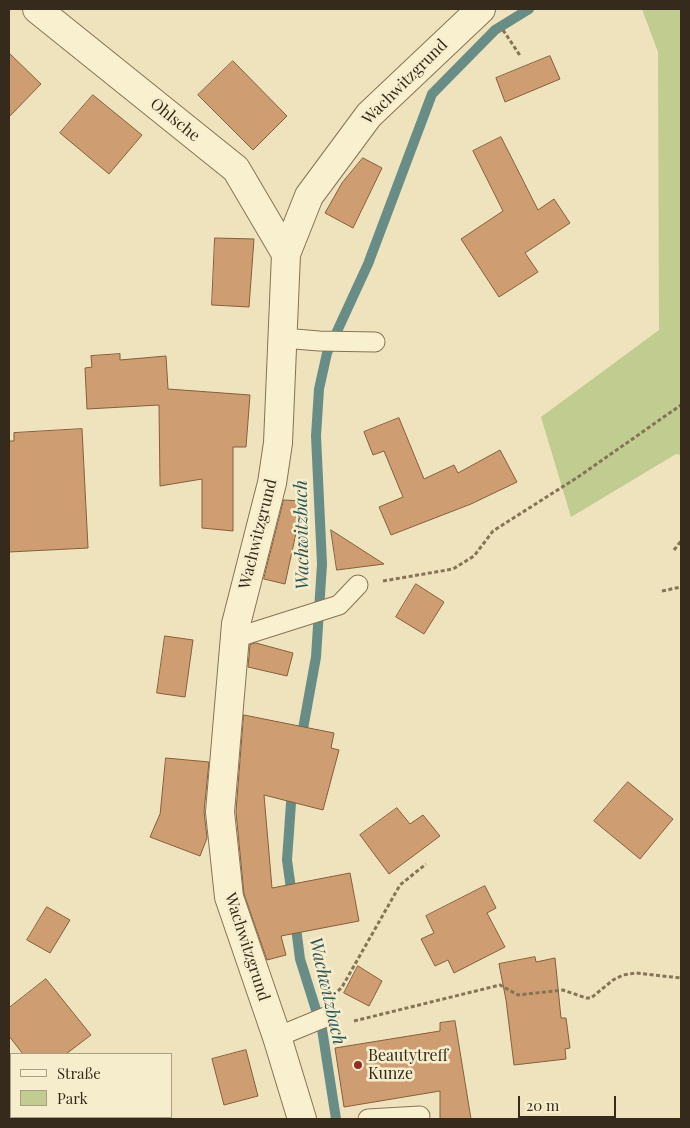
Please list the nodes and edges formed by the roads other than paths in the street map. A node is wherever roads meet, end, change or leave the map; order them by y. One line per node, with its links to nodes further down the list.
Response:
1 (37, 9): 3 (street, Ohlsche)
2 (481, 9): 3 (street, Wachwitzgrund)
3 (286, 254): 4 (street, Wachwitzgrund)
4 (283, 338): 5 (lane); 7 (street, Wachwitzgrund)
5 (375, 342)
6 (358, 585): 7 (lane)
7 (235, 638): 9 (street, Wachwitzgrund)
8 (320, 1019): 9 (lane)
9 (277, 1037): 11 (street, Wachwitzgrund)
10 (420, 1116): 12 (lane)
11 (302, 1119)
12 (368, 1119)

